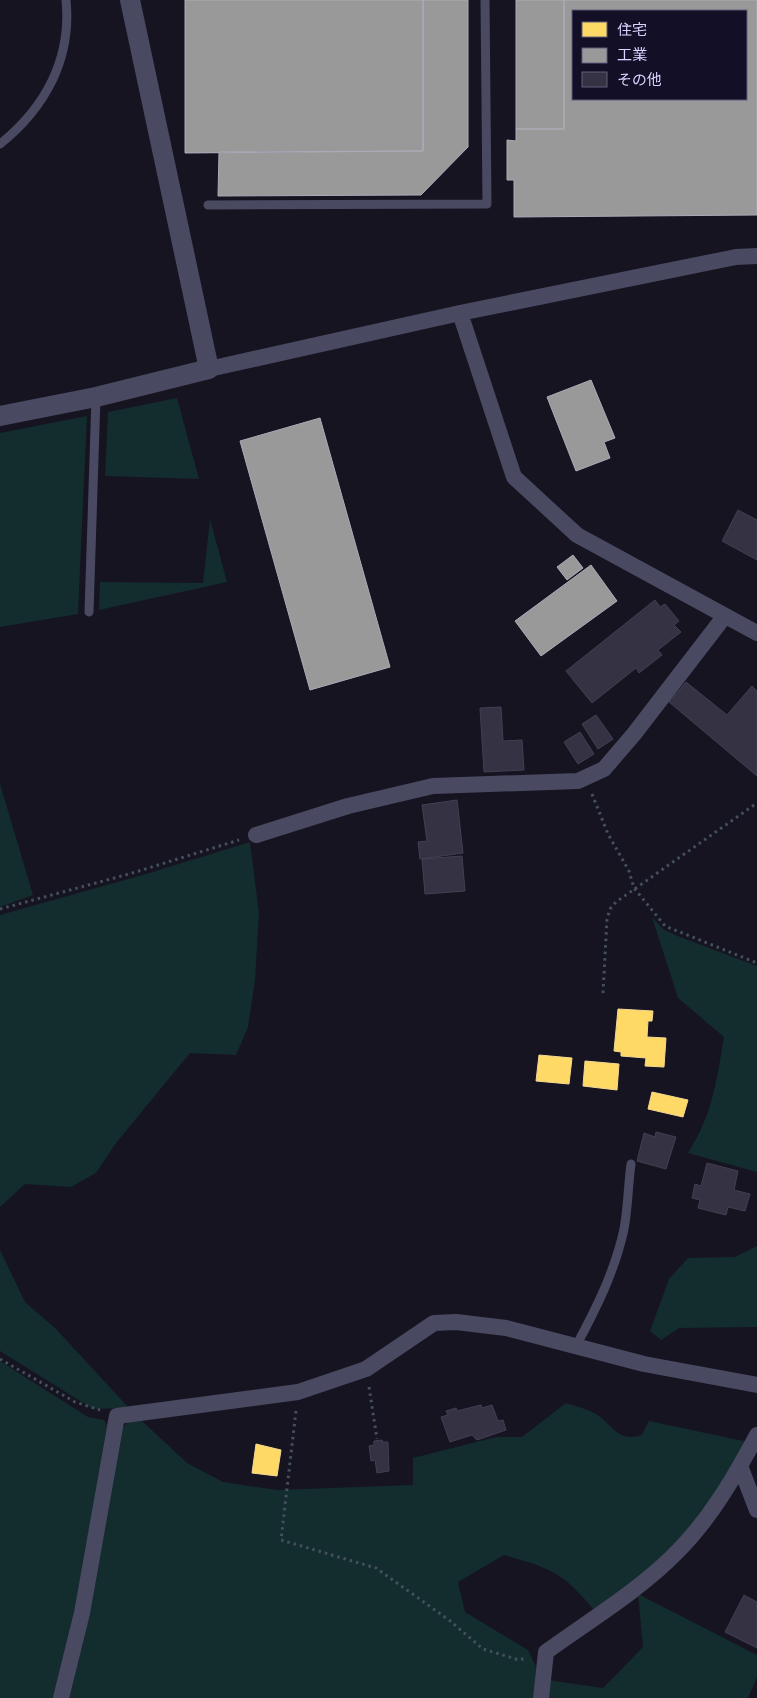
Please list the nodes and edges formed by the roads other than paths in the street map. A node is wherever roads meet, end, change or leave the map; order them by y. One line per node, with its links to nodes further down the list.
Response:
1 (66, 0): 4 (lane)
2 (130, 0): 8 (street)
3 (485, 0): 5 (lane)
4 (0, 144)
5 (208, 205)
6 (757, 256): 7 (street)
7 (460, 314): 8 (street); 12 (street)
8 (209, 370): 9 (street)
9 (96, 397): 10 (street); 11 (lane)
10 (0, 416)
11 (89, 612)
12 (724, 617): 13 (street); 14 (street)
13 (757, 633)
14 (256, 835)
15 (631, 1164): 16 (lane)
16 (576, 1346): 17 (street); 21 (street)
17 (757, 1385)
18 (757, 1434): 19 (street)
19 (740, 1466): 20 (street); 22 (street)
20 (757, 1510)
21 (61, 1698)
22 (541, 1698)

